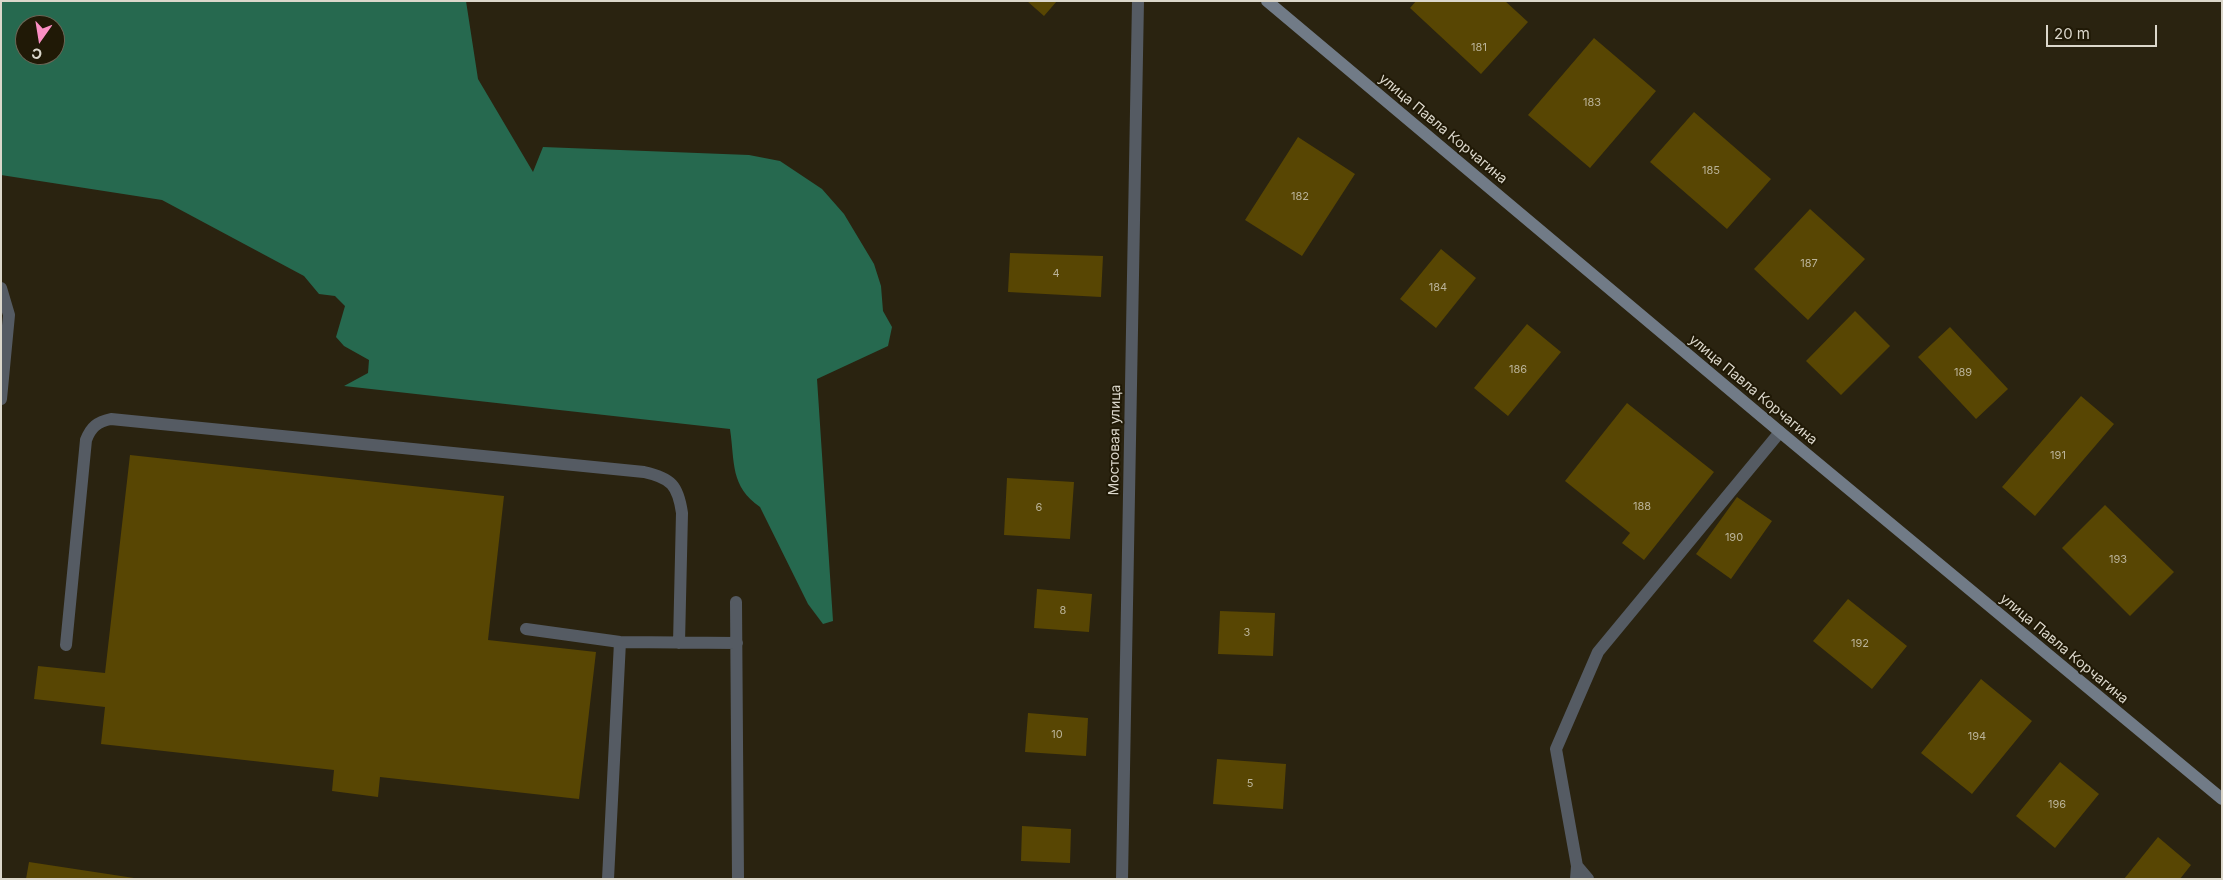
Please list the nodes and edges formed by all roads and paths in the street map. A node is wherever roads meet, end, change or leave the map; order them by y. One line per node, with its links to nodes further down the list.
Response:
1 (1138, 1): 16 (street, Мостовая улица)
2 (1267, 1): 5 (main road, улица Павла Корчагина)
3 (1, 288): 4 (street)
4 (1, 399)
5 (1780, 432): 12 (main road, улица Павла Корчагина); 13 (street)
6 (736, 602): 10 (street)
7 (526, 629): 8 (street)
8 (620, 642): 9 (street); 14 (street)
9 (679, 643): 10 (street); 11 (street)
10 (738, 643): 15 (street)
11 (66, 645)
12 (2222, 798)
13 (1576, 873): 17 (street)
14 (608, 879)
15 (738, 879)
16 (1122, 879)
17 (1588, 879)

